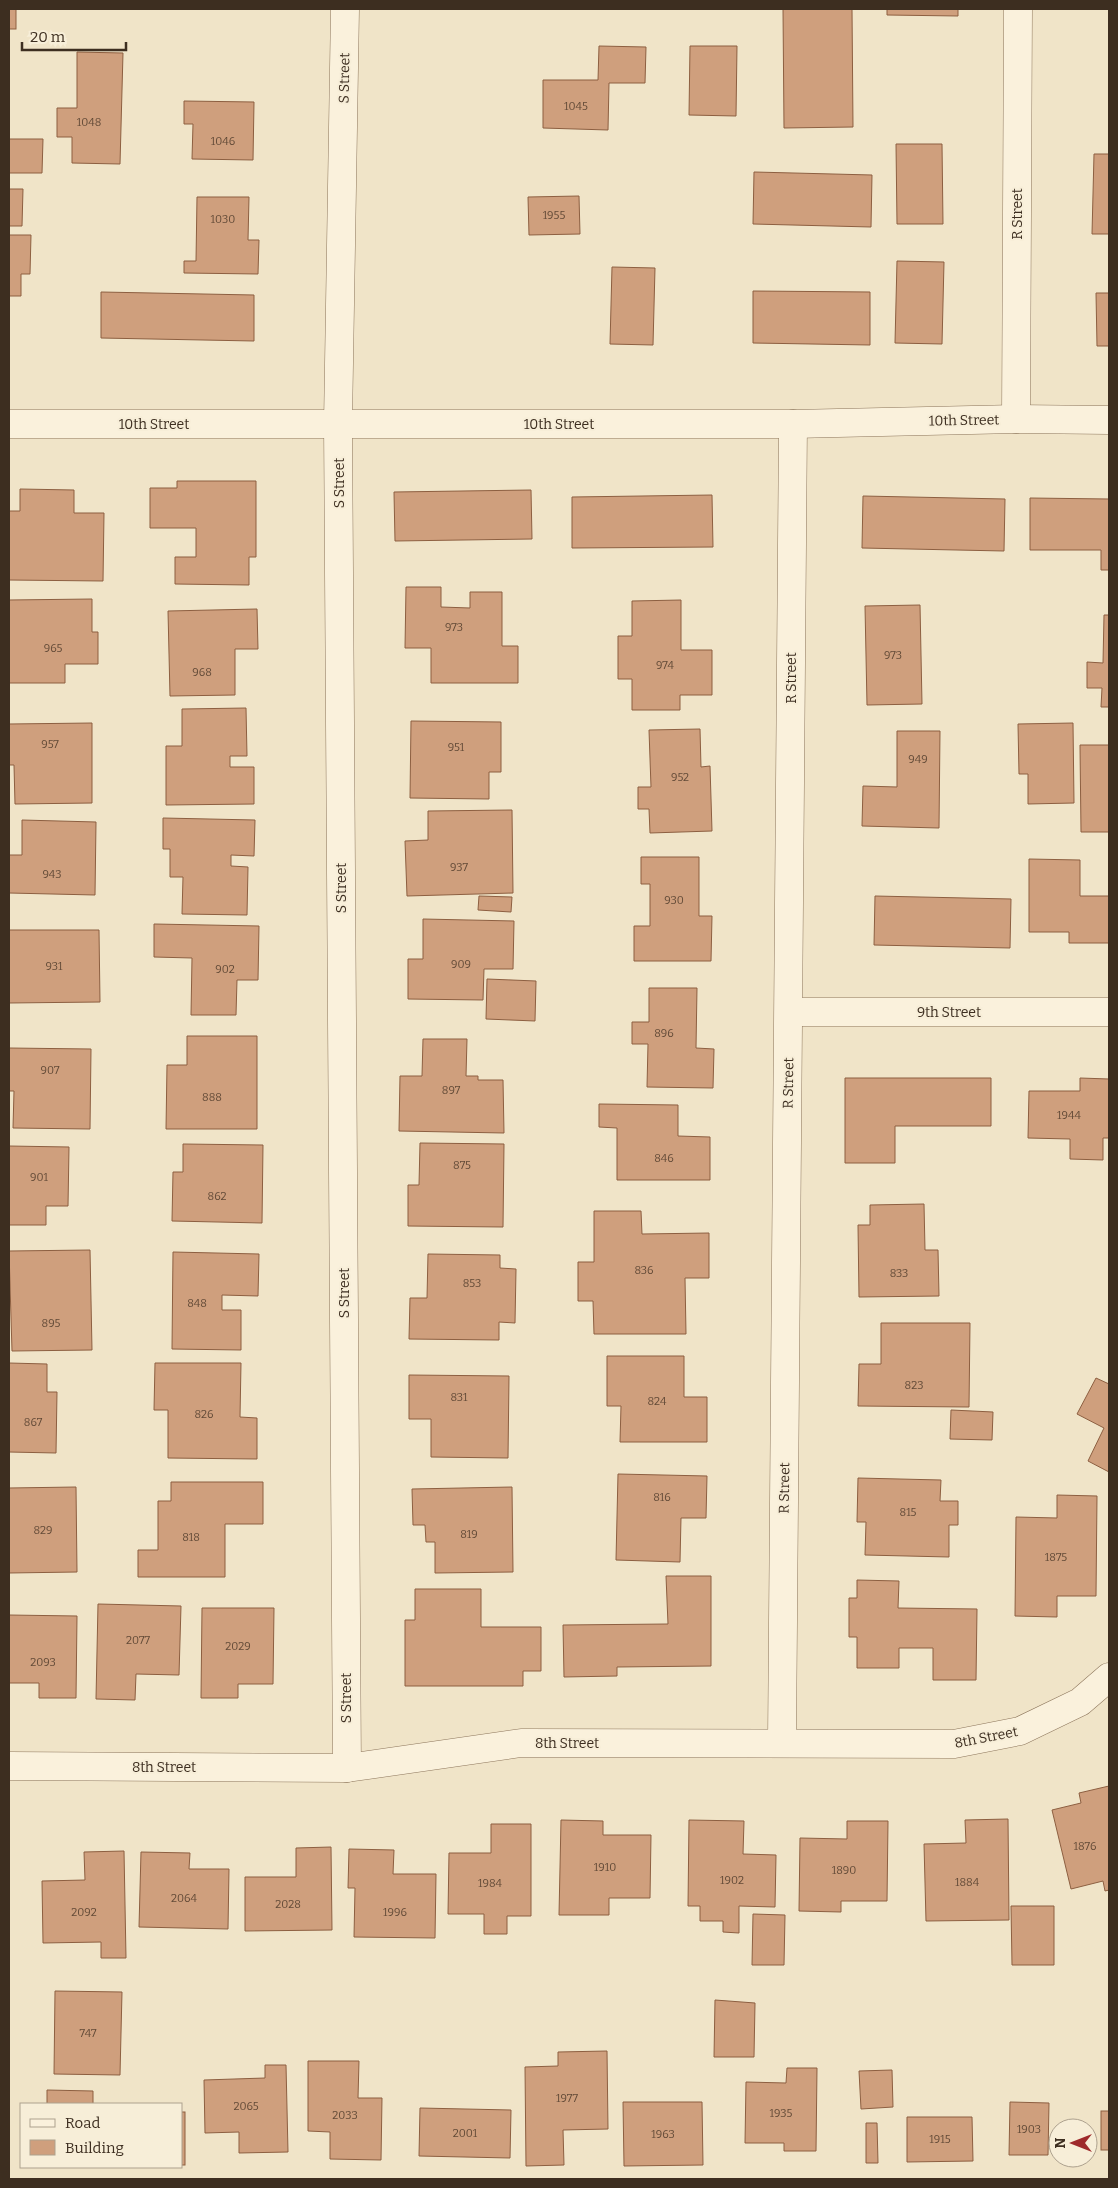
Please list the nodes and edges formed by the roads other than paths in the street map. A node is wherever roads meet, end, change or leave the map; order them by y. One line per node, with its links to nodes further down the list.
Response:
1 (345, 9): 5 (street, S Street)
2 (1018, 9): 3 (street, R Street)
3 (1016, 419): 4 (street, 10th Street); 7 (street, 10th Street)
4 (1109, 420)
5 (338, 423): 6 (street, 10th Street); 7 (street, 10th Street); 13 (street, S Street)
6 (9, 424)
7 (793, 424): 8 (street, R Street)
8 (789, 1012): 9 (street, 9th Street); 11 (street, R Street)
9 (1109, 1012)
10 (1109, 1677): 11 (street, 8th Street)
11 (782, 1742): 13 (street, 8th Street)
12 (9, 1766): 13 (street, 8th Street)
13 (347, 1768)

